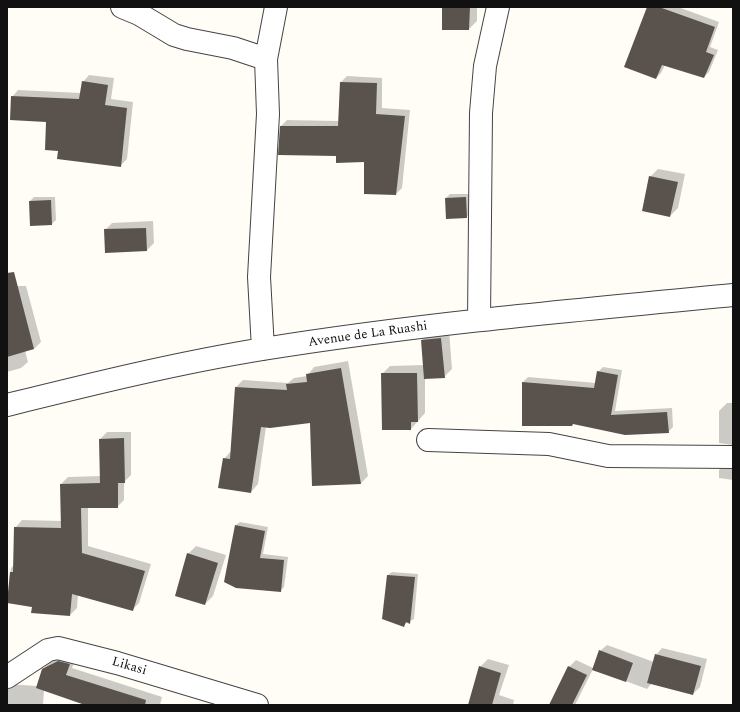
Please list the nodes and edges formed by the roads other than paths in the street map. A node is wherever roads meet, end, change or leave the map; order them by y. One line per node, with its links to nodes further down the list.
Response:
1 (122, 7): 4 (street)
2 (276, 7): 4 (street)
3 (498, 7): 6 (street)
4 (266, 59): 7 (street)
5 (733, 295): 6 (street, Avenue de La Ruashi)
6 (479, 320): 7 (street, Avenue de La Ruashi)
7 (263, 349): 8 (street, Avenue de La Ruashi)
8 (7, 405)
9 (428, 440): 10 (street)
10 (733, 457)
11 (7, 677): 12 (street, Likasi)
12 (257, 705)

